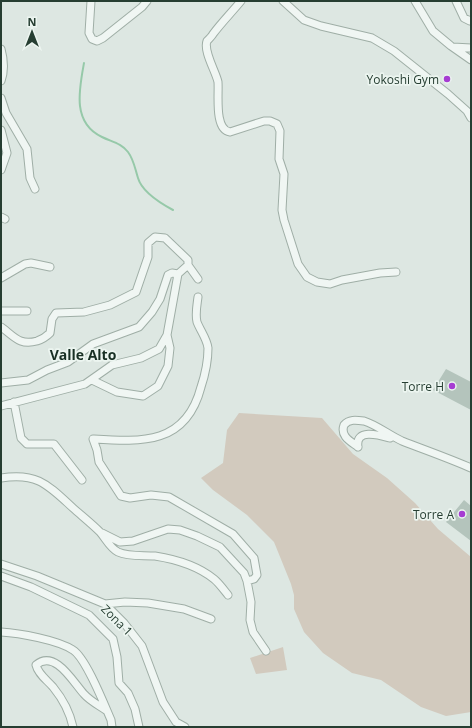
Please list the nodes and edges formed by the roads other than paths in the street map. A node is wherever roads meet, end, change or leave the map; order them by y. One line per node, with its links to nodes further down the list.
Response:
1 (91, 1): 2 (street)
2 (147, 1)
3 (241, 1): 20 (street)
4 (283, 1): 14 (street)
5 (415, 1): 8 (street)
6 (456, 1): 7 (street)
7 (471, 20)
8 (451, 46): 9 (street); 11 (street)
9 (471, 48)
10 (1, 49): 12 (street)
11 (471, 60)
12 (1, 81)
13 (1, 98): 17 (street)
14 (471, 118)
15 (1, 130): 16 (street)
16 (1, 170)
17 (34, 189)
18 (188, 265): 21 (street); 23 (street); 27 (street)
19 (50, 267): 22 (street)
20 (396, 272)
21 (178, 274): 28 (street); 30 (street)
22 (1, 278)
23 (198, 279)
24 (198, 297): 40 (street)
25 (1, 311): 26 (street)
26 (27, 311)
27 (1, 327)
28 (167, 335): 29 (street); 29 (street)
29 (92, 380): 31 (street)
30 (1, 383)
31 (14, 402): 32 (street); 36 (street)
32 (1, 406)
33 (401, 440): 33 (street); 34 (street)
34 (471, 468)
35 (1, 478): 37 (street)
36 (82, 480)
37 (100, 532): 40 (street); 41 (street)
38 (1, 564): 42 (street, Zona 1)
39 (1, 576): 50 (street)
40 (247, 581): 45 (street)
41 (228, 595)
42 (105, 604): 43 (street); 47 (street, Zona 1)
43 (211, 619)
44 (1, 632): 46 (street)
45 (266, 651)
46 (107, 711): 48 (street); 49 (street)
47 (176, 724): 51 (street, Zona 1)
48 (73, 727)
49 (112, 727)
50 (139, 727)
51 (186, 727)

